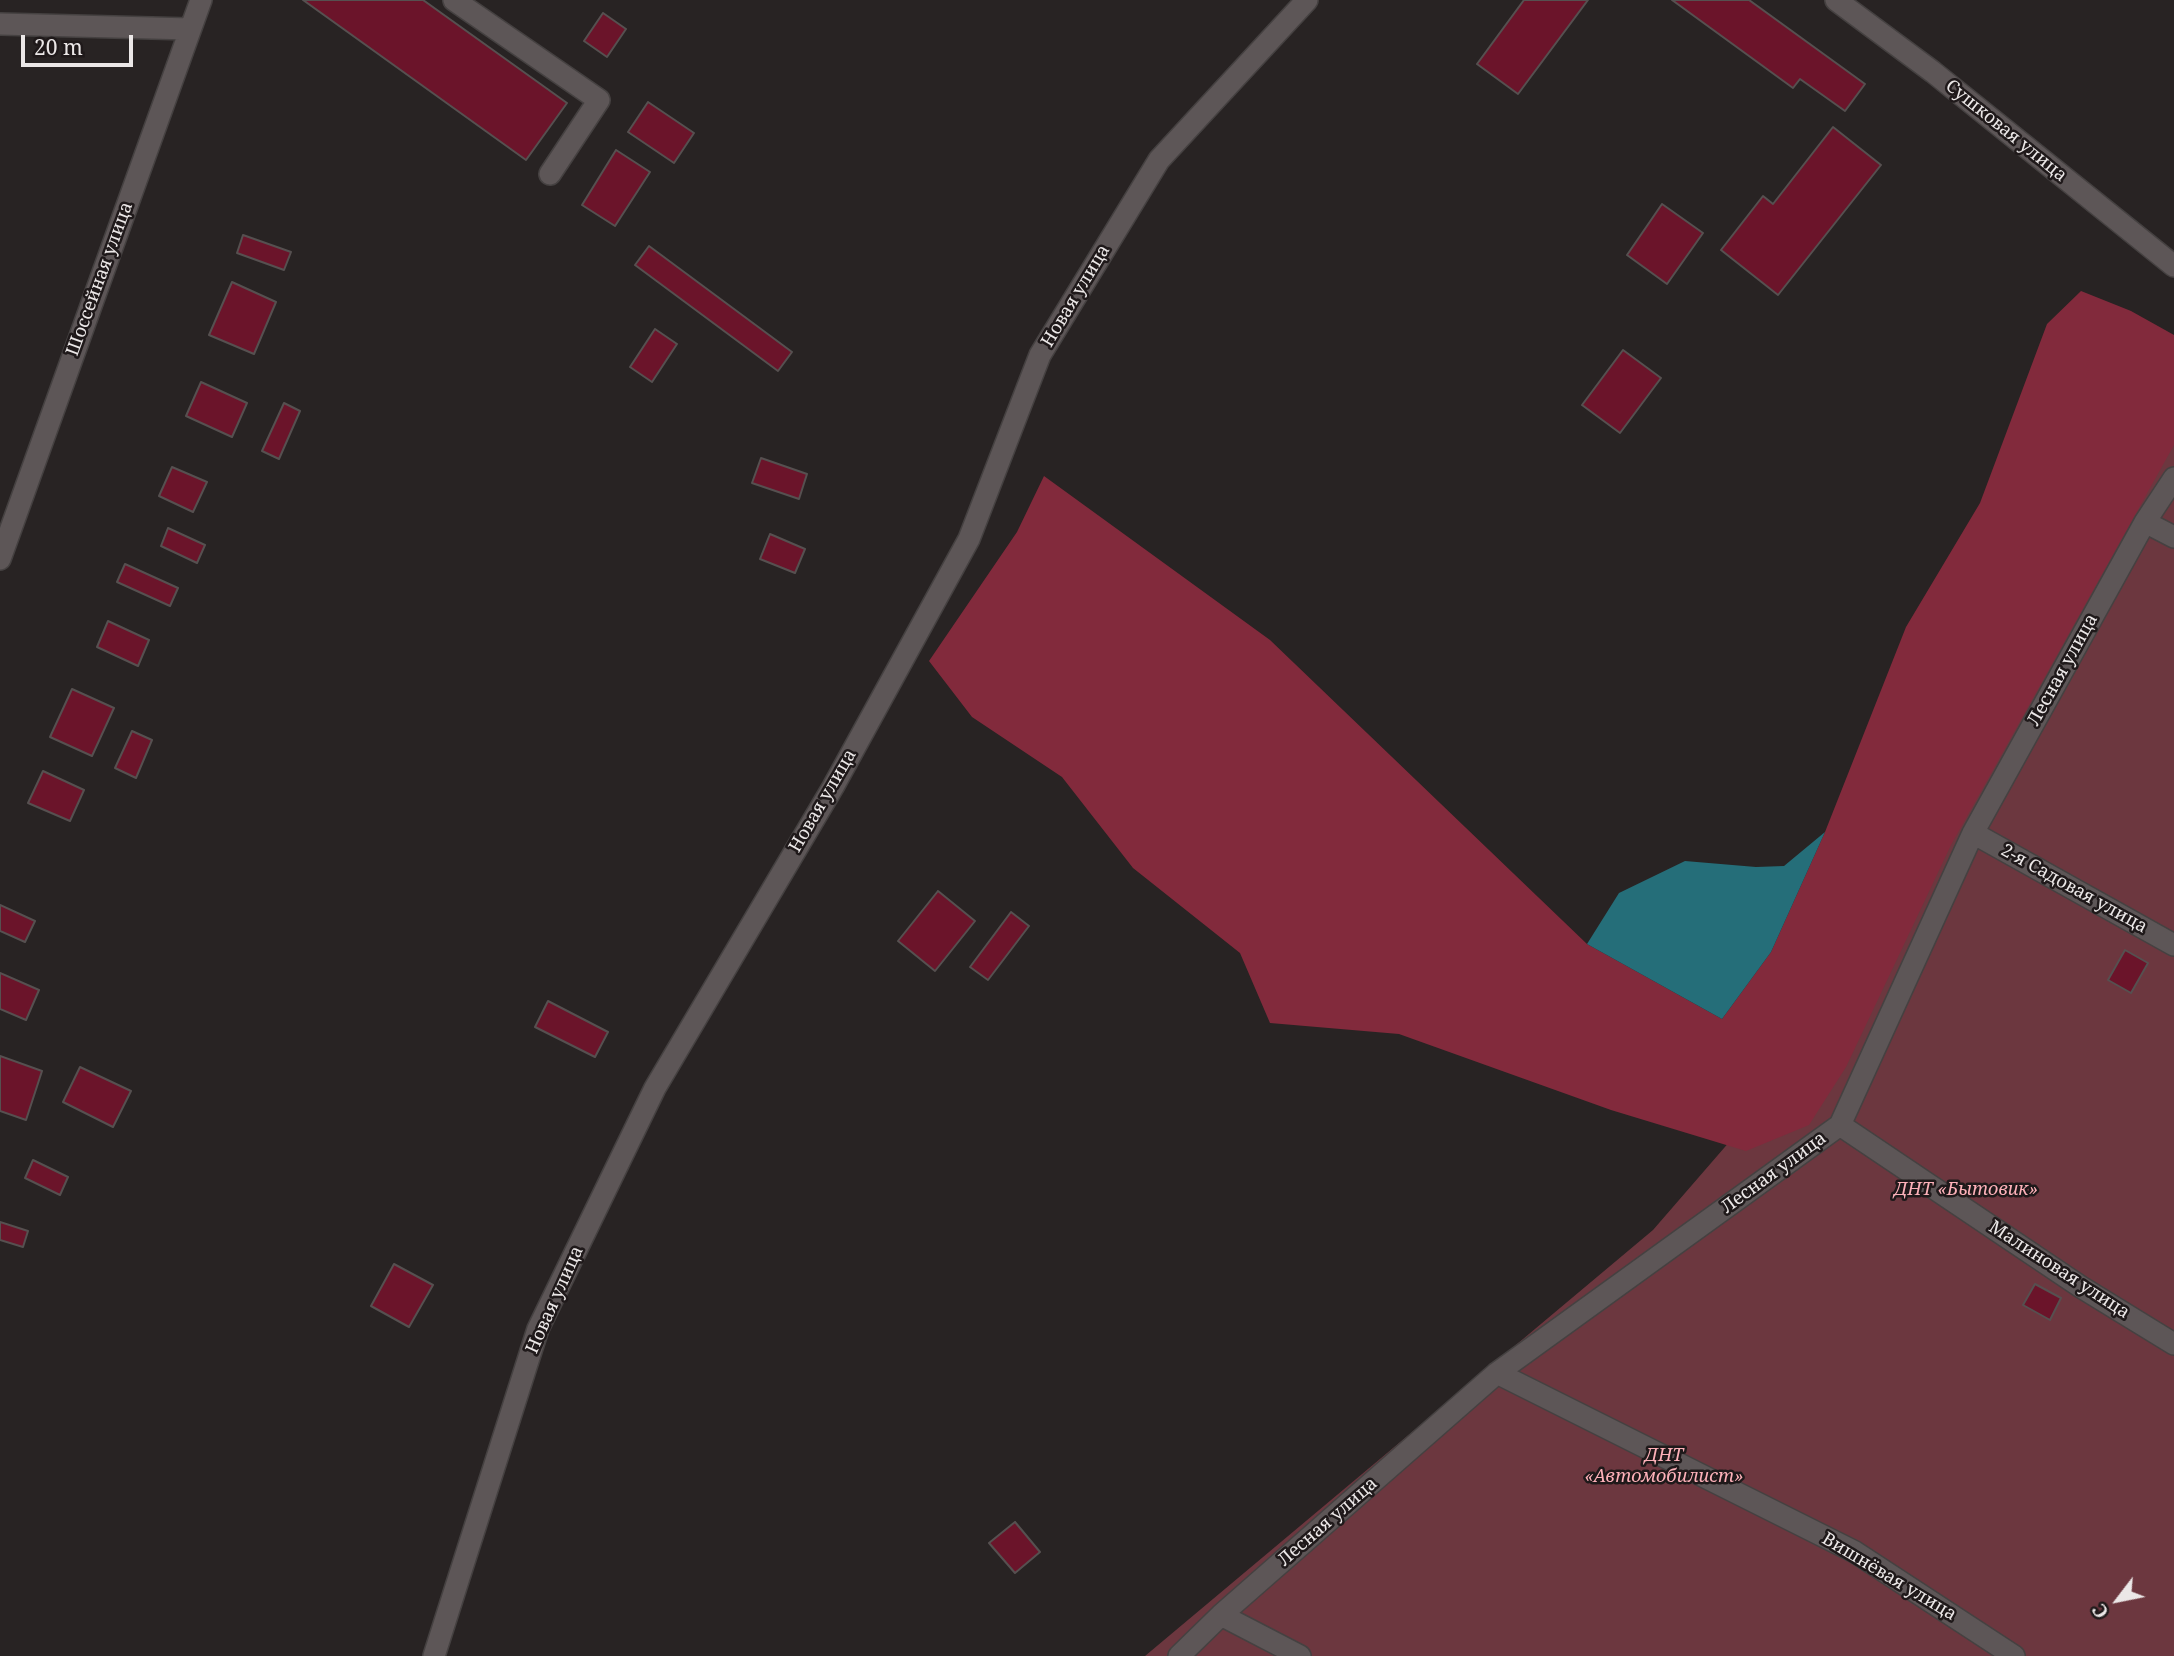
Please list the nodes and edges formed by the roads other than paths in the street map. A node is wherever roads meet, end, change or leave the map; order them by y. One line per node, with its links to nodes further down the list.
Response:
1 (201, 0): 6 (street, Шоссейная улица)
2 (454, 0): 7 (street)
3 (1307, 0): 19 (street, Новая улица)
4 (1836, 0): 8 (street, Сушковая улица)
5 (0, 24): 6 (street)
6 (190, 29): 12 (street, Шоссейная улица)
7 (550, 174)
8 (2174, 266)
9 (2174, 478): 10 (street, Лесная улица)
10 (2145, 522): 11 (street); 13 (street, Лесная улица)
11 (2174, 537)
12 (0, 559)
13 (1973, 833): 14 (street, 2-я Садовая улица); 15 (street, Лесная улица)
14 (2174, 945)
15 (1840, 1125): 16 (street, Малиновая улица); 17 (street, Лесная улица)
16 (2174, 1344)
17 (1497, 1373): 18 (street, Лесная улица); 22 (street, Вишнёвая улица)
18 (1222, 1615): 20 (street, Лесная улица); 21 (street)
19 (434, 1656)
20 (1179, 1656)
21 (1300, 1656)
22 (2014, 1656)

